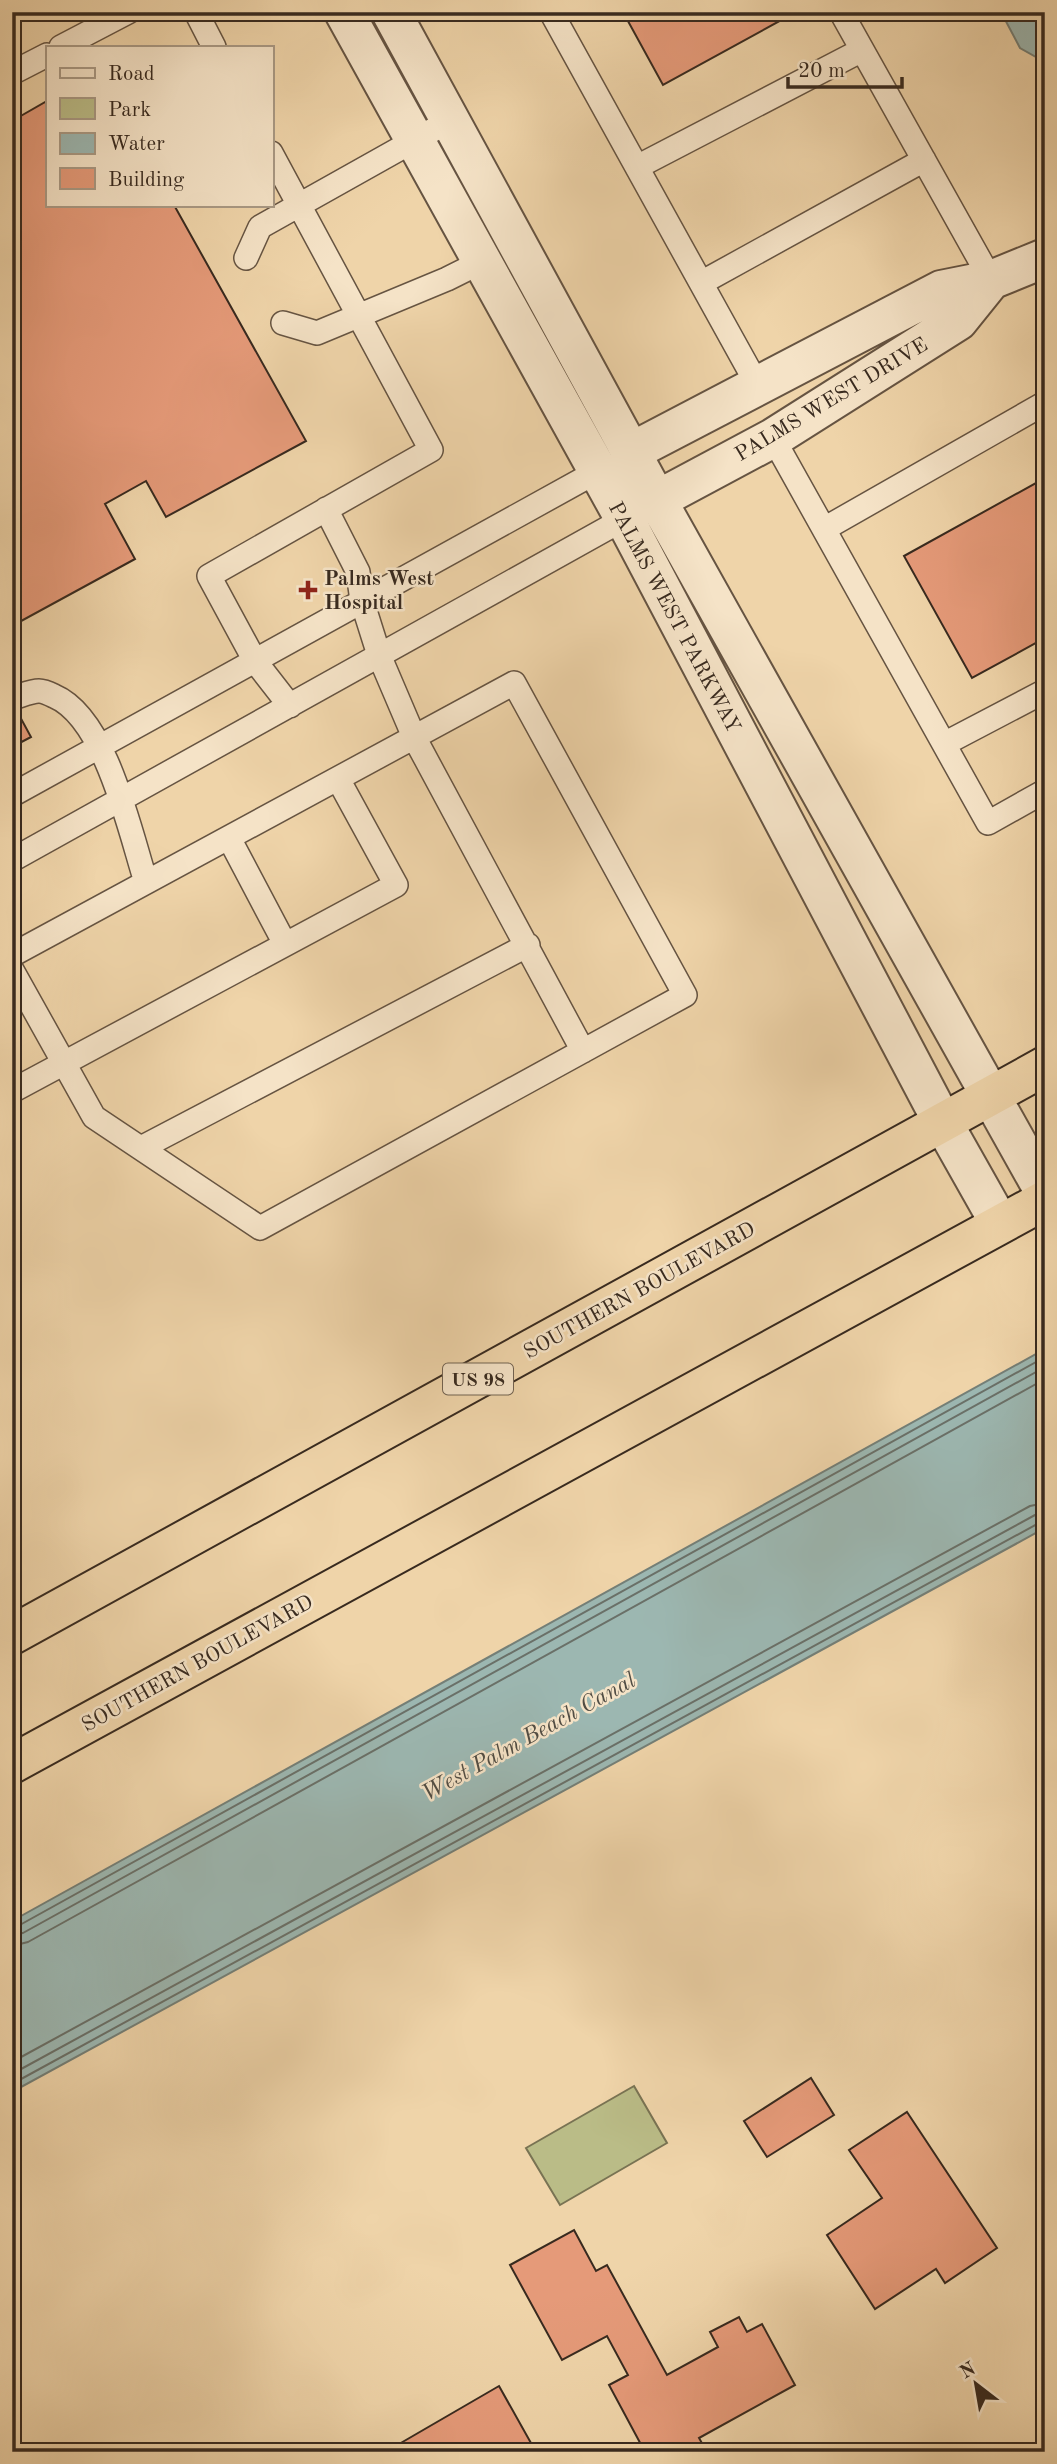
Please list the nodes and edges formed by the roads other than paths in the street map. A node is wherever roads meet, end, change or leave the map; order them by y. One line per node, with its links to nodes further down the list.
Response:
1 (128, 12): 7 (lane)
2 (196, 12): 8 (lane)
3 (344, 12): 13 (street, PALMS WEST PARKWAY)
4 (391, 12): 12 (street, PALMS WEST PARKWAY)
5 (551, 12): 16 (lane)
6 (841, 12): 9 (lane)
7 (63, 46)
8 (213, 46)
9 (862, 50): 15 (lane); 16 (lane)
10 (46, 56): 11 (lane)
11 (12, 73)
12 (449, 121): 13 (lane); 28 (street, PALMS WEST PARKWAY)
13 (415, 141): 17 (lane); 20 (street, PALMS WEST PARKWAY)
14 (273, 157): 17 (lane)
15 (923, 160): 21 (lane); 22 (lane)
16 (637, 167): 22 (lane)
17 (299, 205): 18 (lane); 23 (lane)
18 (246, 258)
19 (1044, 259): 21 (street, PALMS WEST DRIVE)
20 (481, 262): 23 (lane); 29 (street, PALMS WEST PARKWAY)
21 (991, 280): 25 (street, PALMS WEST DRIVE); 27 (street, PALMS WEST DRIVE)
22 (701, 283): 25 (lane)
23 (359, 316): 24 (lane); 31 (lane)
24 (283, 323)
25 (758, 386): 28 (street, PALMS WEST DRIVE)
26 (1045, 403): 33 (lane)
27 (773, 438): 30 (street, PALMS WEST DRIVE); 33 (lane)
28 (631, 452): 29 (lane); 30 (street, PALMS WEST PARKWAY)
29 (597, 472): 32 (street, PALMS WEST PARKWAY); 34 (lane)
30 (657, 500): 32 (lane); 58 (street, PALMS WEST PARKWAY)
31 (326, 509): 34 (lane); 36 (lane)
32 (624, 519): 35 (lane); 59 (street, PALMS WEST PARKWAY)
33 (824, 529): 41 (lane)
34 (362, 601): 35 (lane); 36 (lane)
35 (379, 655): 39 (lane); 40 (lane)
36 (255, 661): 39 (lane); 42 (lane)
37 (1045, 691): 41 (lane)
38 (12, 698): 42 (lane)
39 (290, 706): 46 (lane)
40 (414, 737): 43 (lane); 51 (lane); 54 (lane)
41 (944, 744): 44 (lane)
42 (100, 747): 45 (lane); 46 (lane)
43 (338, 779): 47 (lane); 50 (lane)
44 (1045, 791)
45 (12, 795)
46 (120, 799): 48 (lane); 49 (lane)
47 (229, 838): 49 (lane); 50 (lane)
48 (12, 860)
49 (146, 882): 52 (lane)
50 (285, 944): 55 (lane)
51 (528, 946): 54 (lane); 60 (lane)
52 (12, 955)
53 (12, 970): 55 (lane)
54 (583, 1051): 60 (lane)
55 (64, 1062): 57 (lane); 60 (lane)
56 (1045, 1066): 58 (highway, SOUTHERN BOULEVARD / US 98)
57 (12, 1091)
58 (990, 1097): 59 (highway, SOUTHERN BOULEVARD / US 98); 61 (street, PALMS WEST PARKWAY)
59 (943, 1123): 63 (street, PALMS WEST PARKWAY); 64 (highway, SOUTHERN BOULEVARD / US 98)
60 (141, 1148)
61 (1045, 1193)
62 (1045, 1200): 63 (highway, SOUTHERN BOULEVARD)
63 (1000, 1224): 65 (highway, SOUTHERN BOULEVARD)
64 (12, 1635)
65 (12, 1764)

